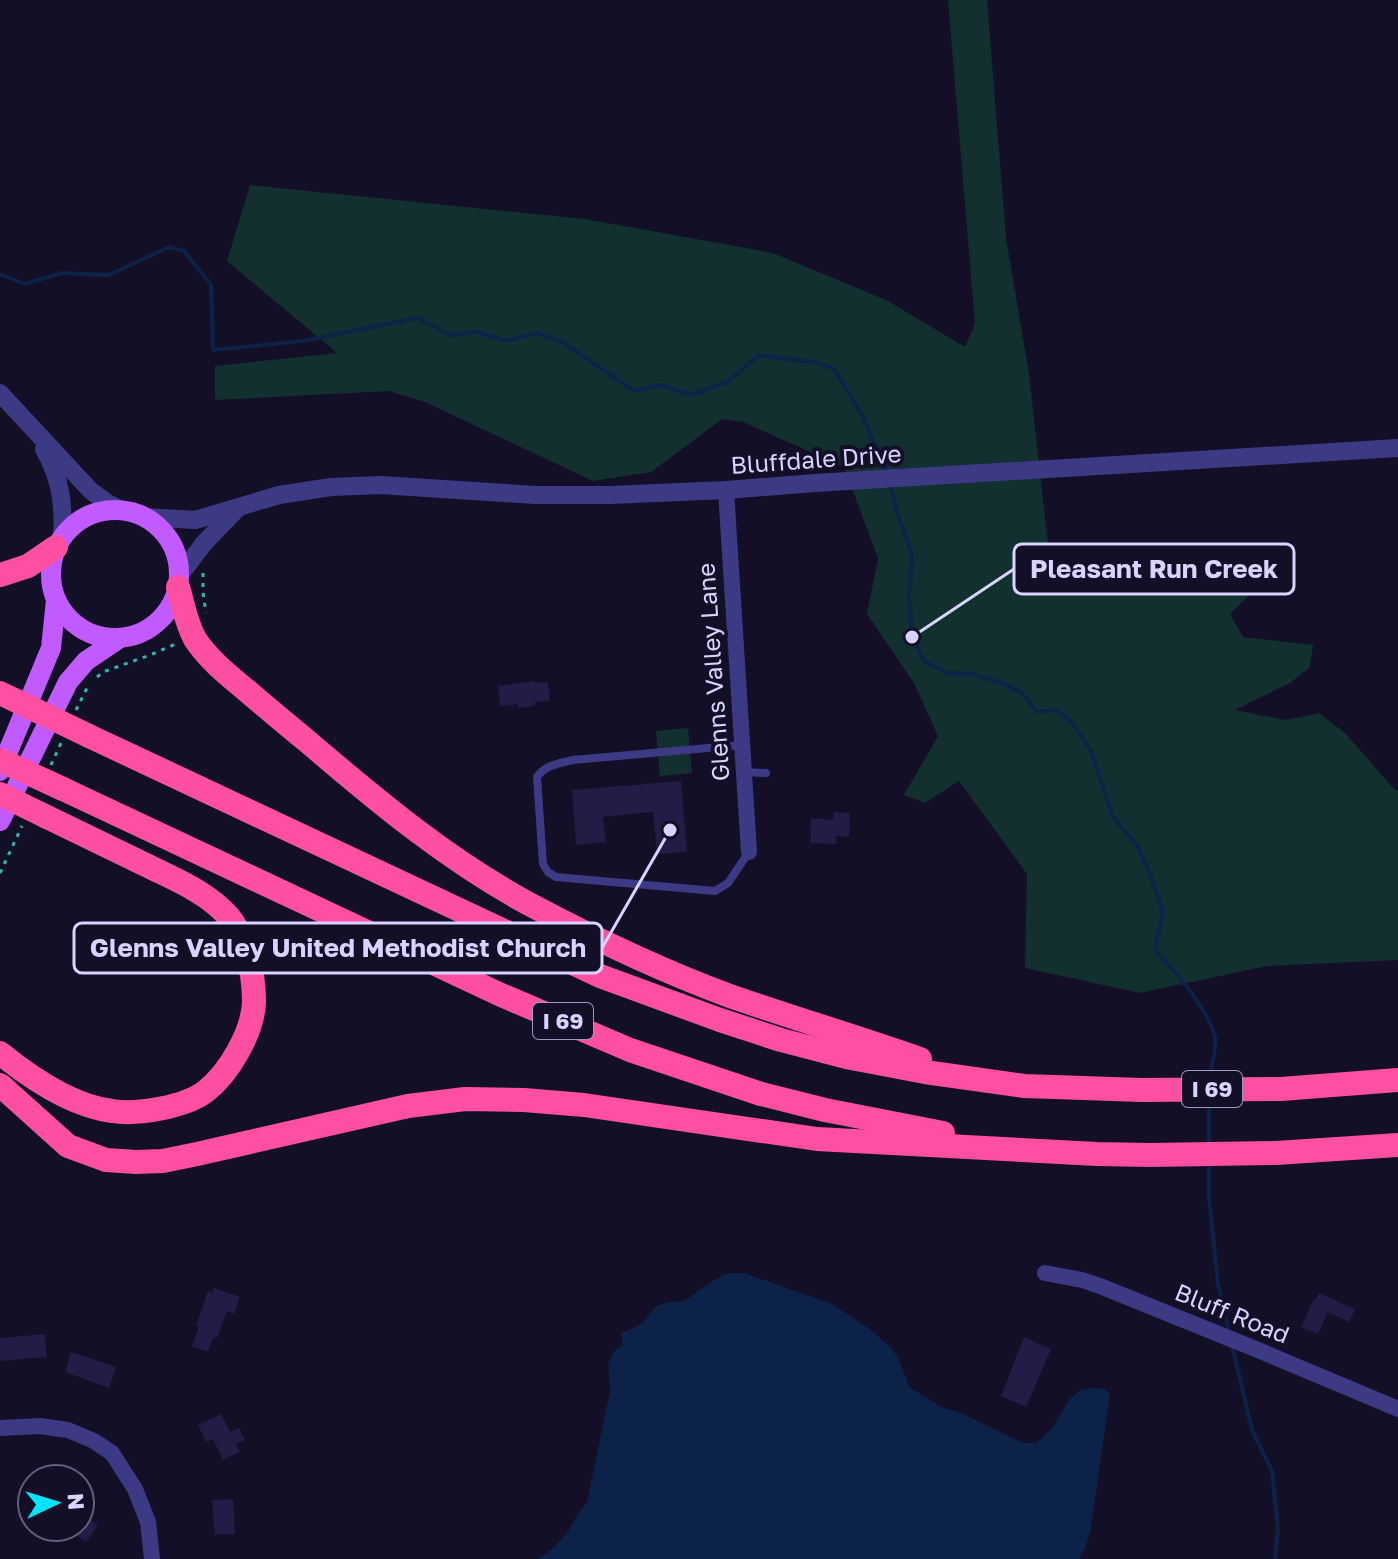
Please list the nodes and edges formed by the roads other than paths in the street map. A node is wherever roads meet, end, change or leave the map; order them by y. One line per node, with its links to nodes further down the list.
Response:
1 (0, 393): 2 (street)
2 (36, 432): 6 (street); 8 (street)
3 (1398, 448): 4 (street, Bluffdale Drive)
4 (726, 490): 5 (street, Bluffdale Drive); 14 (street, Glenns Valley Lane)
5 (240, 506): 7 (street, Bluffdale Drive); 10 (street)
6 (122, 510): 7 (main road); 8 (main road)
7 (145, 517): 10 (main road)
8 (59, 542): 9 (highway); 11 (main road)
9 (0, 575)
10 (178, 582): 12 (main road); 23 (highway)
11 (56, 600): 12 (main road); 16 (main road)
12 (120, 638): 20 (main road)
13 (0, 693): 23 (highway, I 69, bridge)
14 (742, 745): 17 (street, Glenns Valley Lane); 21 (lane)
15 (0, 760): 27 (highway, I 69, bridge)
16 (0, 771)
17 (744, 772): 18 (lane); 21 (street, Glenns Valley Lane)
18 (766, 773)
19 (0, 794): 22 (highway, bridge)
20 (0, 821)
21 (749, 852)
22 (0, 1053)
23 (983, 1080): 24 (highway, I 69)
24 (1398, 1080)
25 (0, 1085): 27 (highway)
26 (1398, 1145): 27 (highway, I 69)
27 (1097, 1154)
28 (1045, 1273): 29 (street, Bluff Road)
29 (1398, 1409)
30 (0, 1428): 31 (street)
31 (152, 1559)

